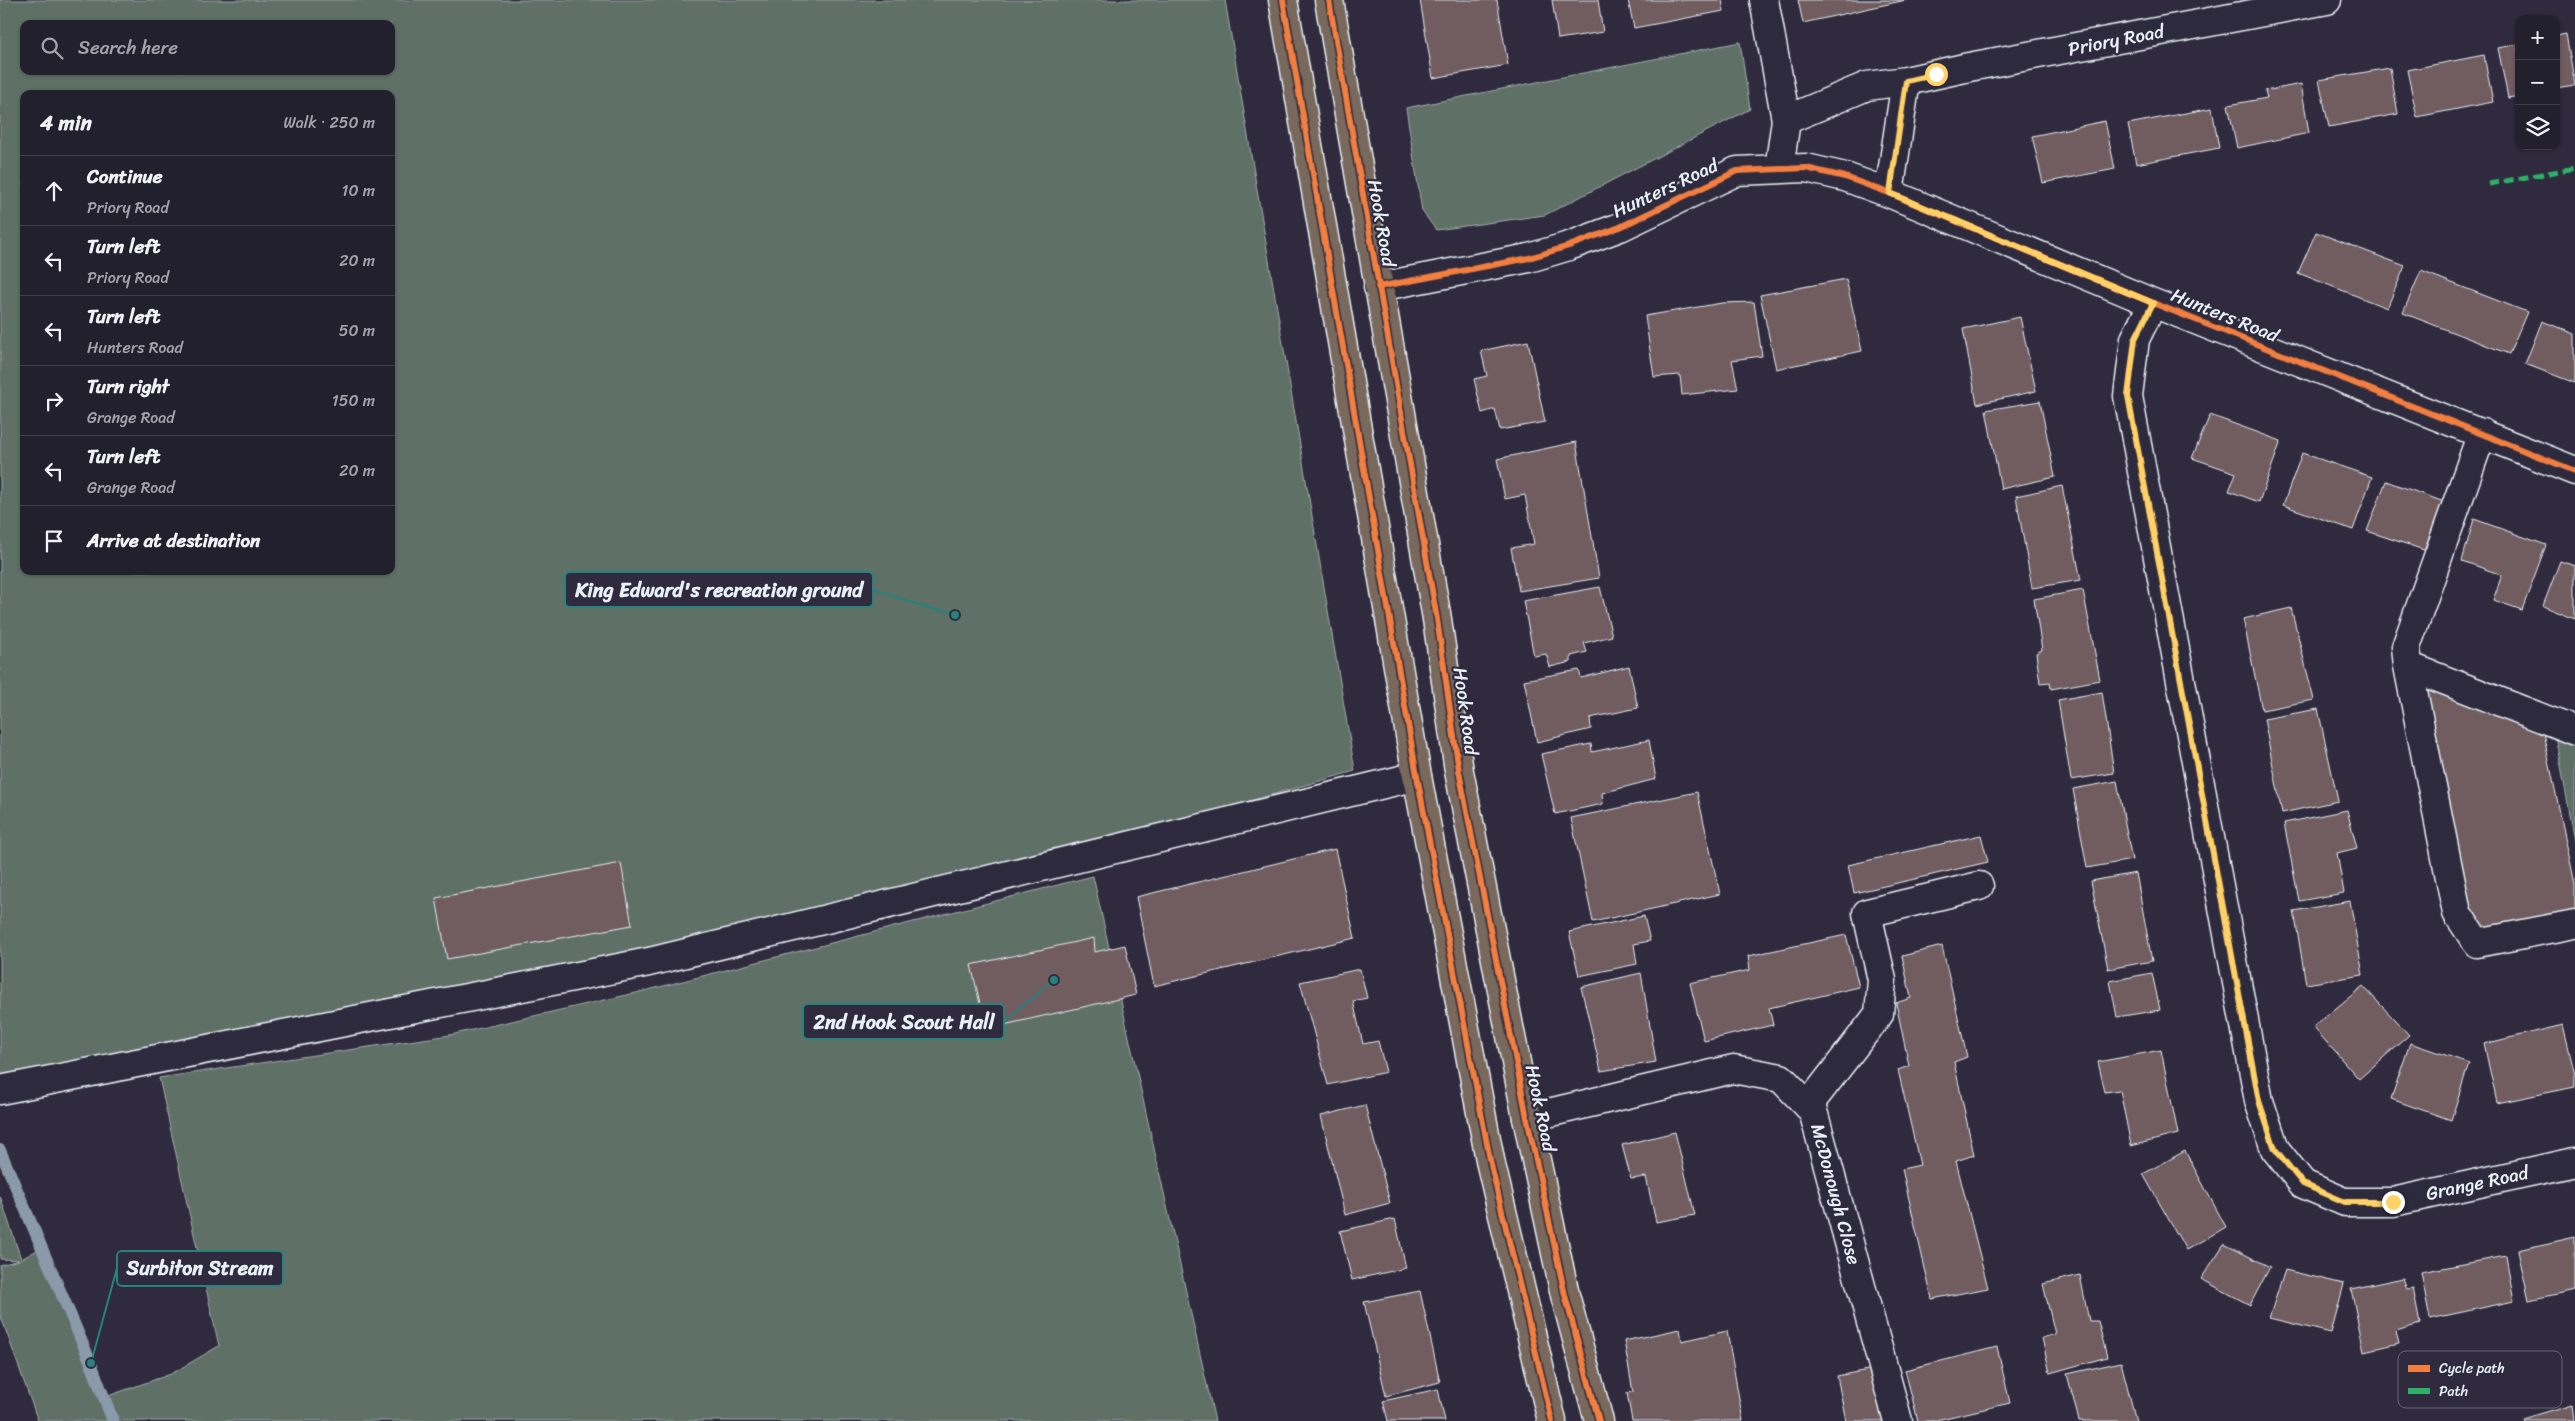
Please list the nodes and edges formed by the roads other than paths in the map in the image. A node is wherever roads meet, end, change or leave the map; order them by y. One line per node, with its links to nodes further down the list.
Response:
1 (1282, 0): 15 (highway)
2 (1329, 0): 9 (highway, Hook Road)
3 (1764, 0): 6 (street)
4 (2327, 0): 5 (street, Priory Road)
5 (1906, 81): 6 (street, Priory Road); 8 (street)
6 (1786, 120): 7 (street)
7 (1779, 169): 8 (street, Hunters Road); 9 (street, Hunters Road)
8 (1890, 193): 10 (street, Hunters Road)
9 (1378, 287): 20 (highway, Hook Road)
10 (2153, 303): 11 (street, Hunters Road); 21 (street, Grange Road)
11 (2482, 433): 12 (street, Hunters Road); 13 (street)
12 (2575, 472)
13 (2408, 666): 14 (street); 17 (street)
14 (2575, 731)
15 (1417, 776): 18 (street); 22 (highway)
16 (1979, 886): 19 (street)
17 (2575, 924)
18 (0, 1090)
19 (1808, 1106): 20 (street, McDonough Close); 24 (street, McDonough Close)
20 (1527, 1118): 23 (highway, Hook Road)
21 (2575, 1162)
22 (1552, 1421)
23 (1599, 1421)
24 (1898, 1421)

